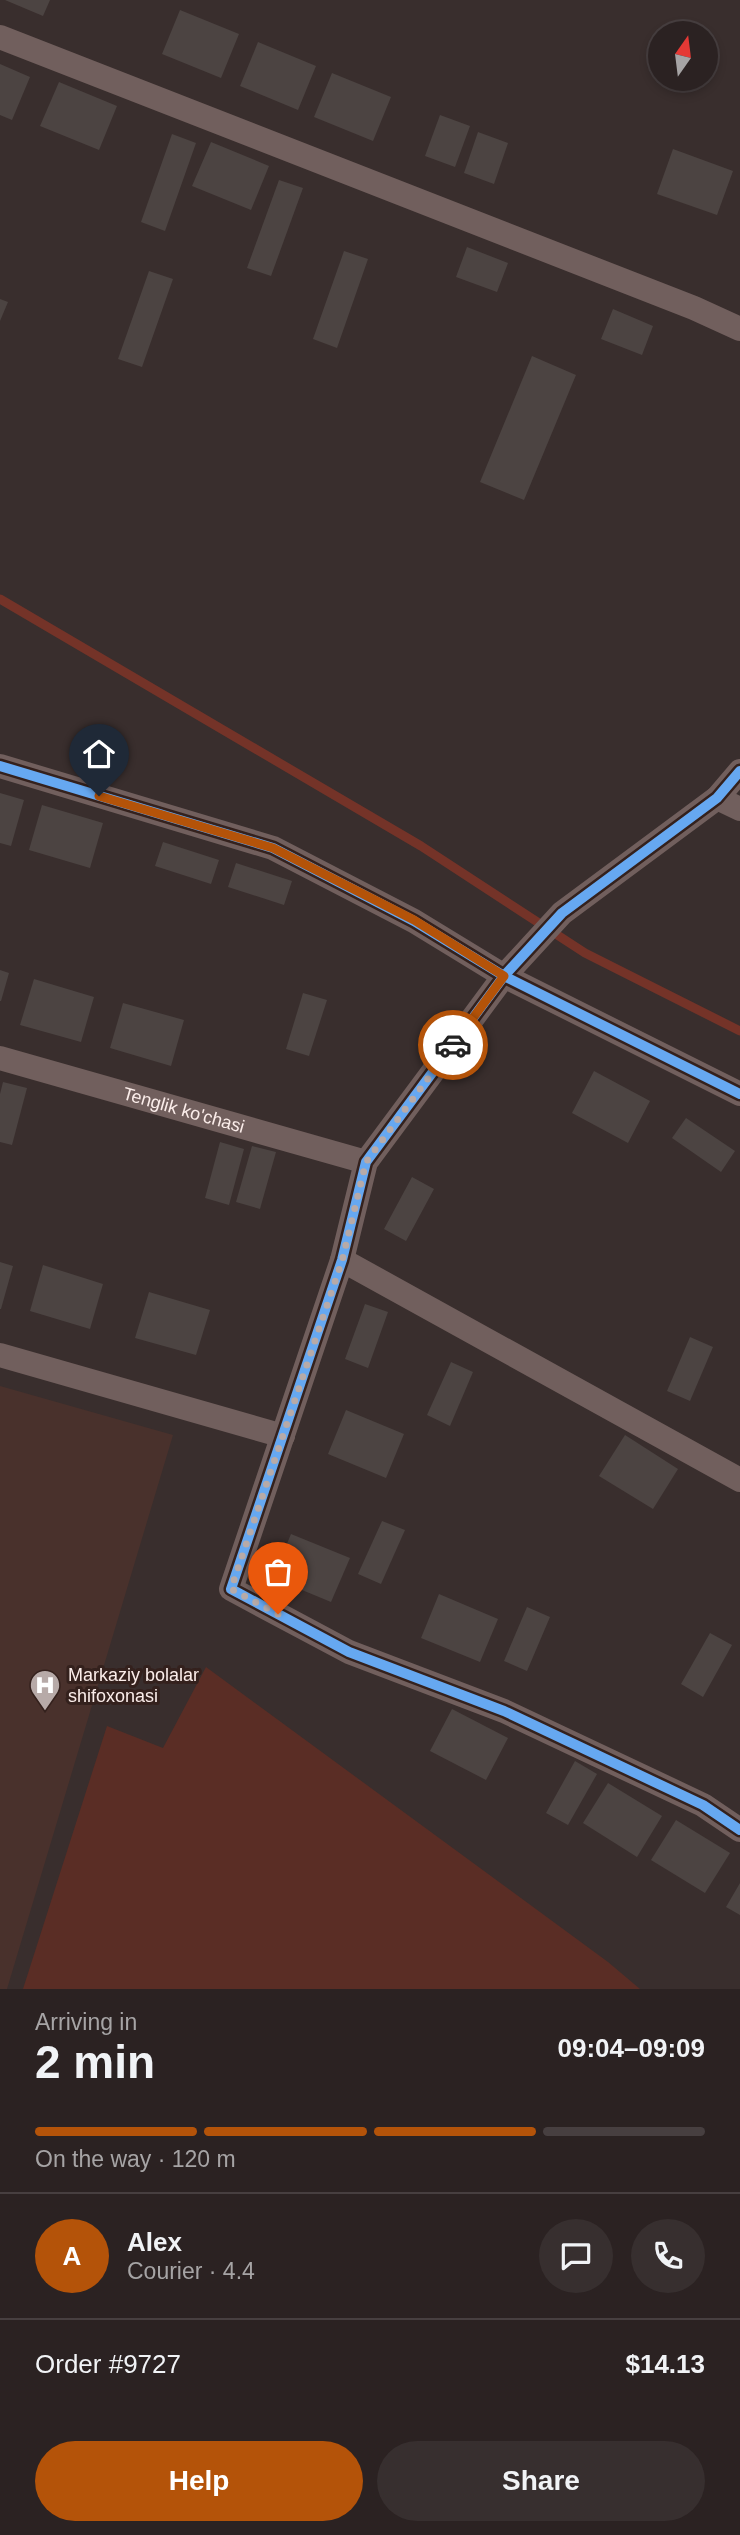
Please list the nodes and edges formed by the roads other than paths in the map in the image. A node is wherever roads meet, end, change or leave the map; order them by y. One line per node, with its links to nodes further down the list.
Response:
1 (0, 37): 2 (street)
2 (740, 329)
3 (0, 766): 7 (street)
4 (740, 771): 5 (street)
5 (717, 798): 6 (street); 7 (street)
6 (740, 808)
7 (504, 976): 9 (street); 10 (street)
8 (0, 1058): 10 (street, Tenglik ko'chasi)
9 (740, 1094)
10 (366, 1162): 11 (street)
11 (342, 1261): 13 (street); 14 (street)
12 (0, 1355): 13 (street)
13 (283, 1436): 15 (street)
14 (740, 1480)
15 (740, 1830)

